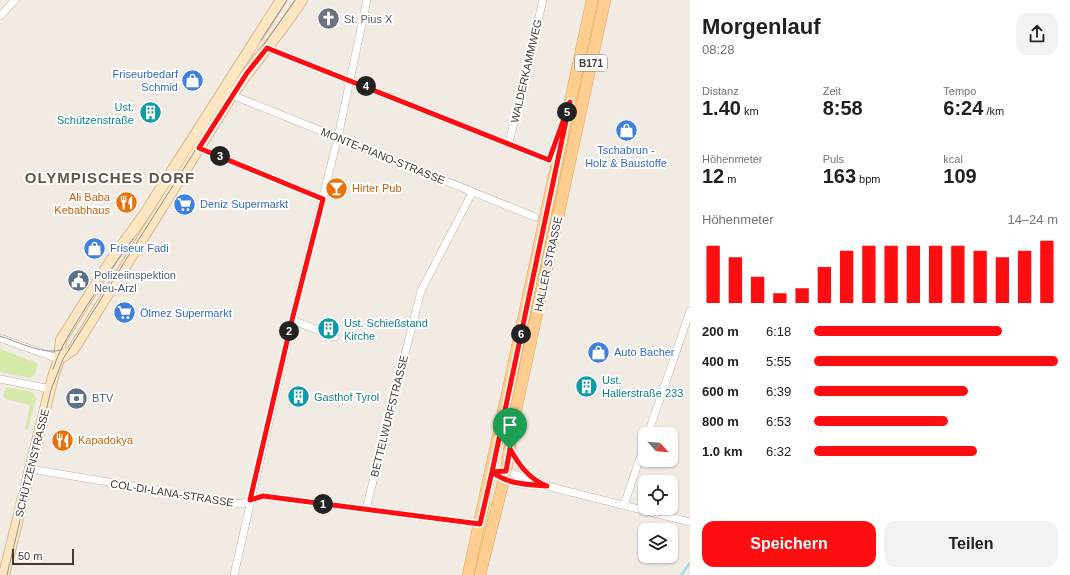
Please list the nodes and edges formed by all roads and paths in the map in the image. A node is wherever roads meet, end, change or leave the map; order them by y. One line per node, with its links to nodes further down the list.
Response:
1 (16, 0): 9 (street)
2 (281, 0): 25 (street, SCHÜTZENSTRASSE)
3 (302, 0): 11 (street)
4 (367, 0): 12 (street)
5 (543, 0): 16 (street, WALDERKAMMWEG)
6 (584, 0): 10 (main road)
7 (592, 0): 10 (main road, HALLER STRASSE / B171)
8 (605, 0): 29 (main road, HALLER STRASSE / B171)
9 (0, 16)
10 (584, 36): 14 (main road, HALLER STRASSE / B171)
11 (267, 48): 12 (street); 13 (street)
12 (350, 80): 15 (street); 16 (street)
13 (232, 95): 15 (street, MONTE-PIANO-STRASSE); 17 (street)
14 (570, 102): 16 (street, HALLER STRASSE); 32 (main road, HALLER STRASSE / B171)
15 (338, 137): 18 (street, MONTE-PIANO-STRASSE); 19 (street)
16 (509, 143)
17 (199, 148): 19 (street); 25 (street)
18 (472, 193): 20 (street, MONTE-PIANO-STRASSE); 38 (street, BETTELWURFSTRASSE)
19 (323, 199): 22 (street)
20 (535, 217)
21 (690, 311): 28 (street)
22 (292, 320): 23 (street); 36 (street)
23 (335, 337)
24 (0, 338): 25 (street)
25 (60, 359): 27 (street, SCHÜTZENSTRASSE)
26 (0, 379): 27 (street)
27 (50, 389): 31 (street, SCHÜTZENSTRASSE)
28 (650, 427)
29 (510, 449): 33 (main road, HALLER STRASSE / B171); 34 (street)
30 (638, 463): 37 (street)
31 (30, 469): 36 (street, COL-DI-LANA-STRASSE); 41 (street, SCHÜTZENSTRASSE)
32 (492, 472): 33 (street); 40 (main road, HALLER STRASSE / B171)
33 (505, 476): 34 (street); 35 (street); 44 (main road, HALLER STRASSE / B171)
34 (537, 482): 35 (street)
35 (547, 486): 37 (street)
36 (250, 500): 38 (street, COL-DI-LANA-STRASSE); 42 (street)
37 (624, 504): 39 (street)
38 (366, 509): 40 (street, COL-DI-LANA-STRASSE)
39 (690, 522)
40 (480, 524): 43 (main road, HALLER STRASSE / B171)
41 (6, 572)
42 (234, 575)
43 (468, 575)
44 (480, 575)

